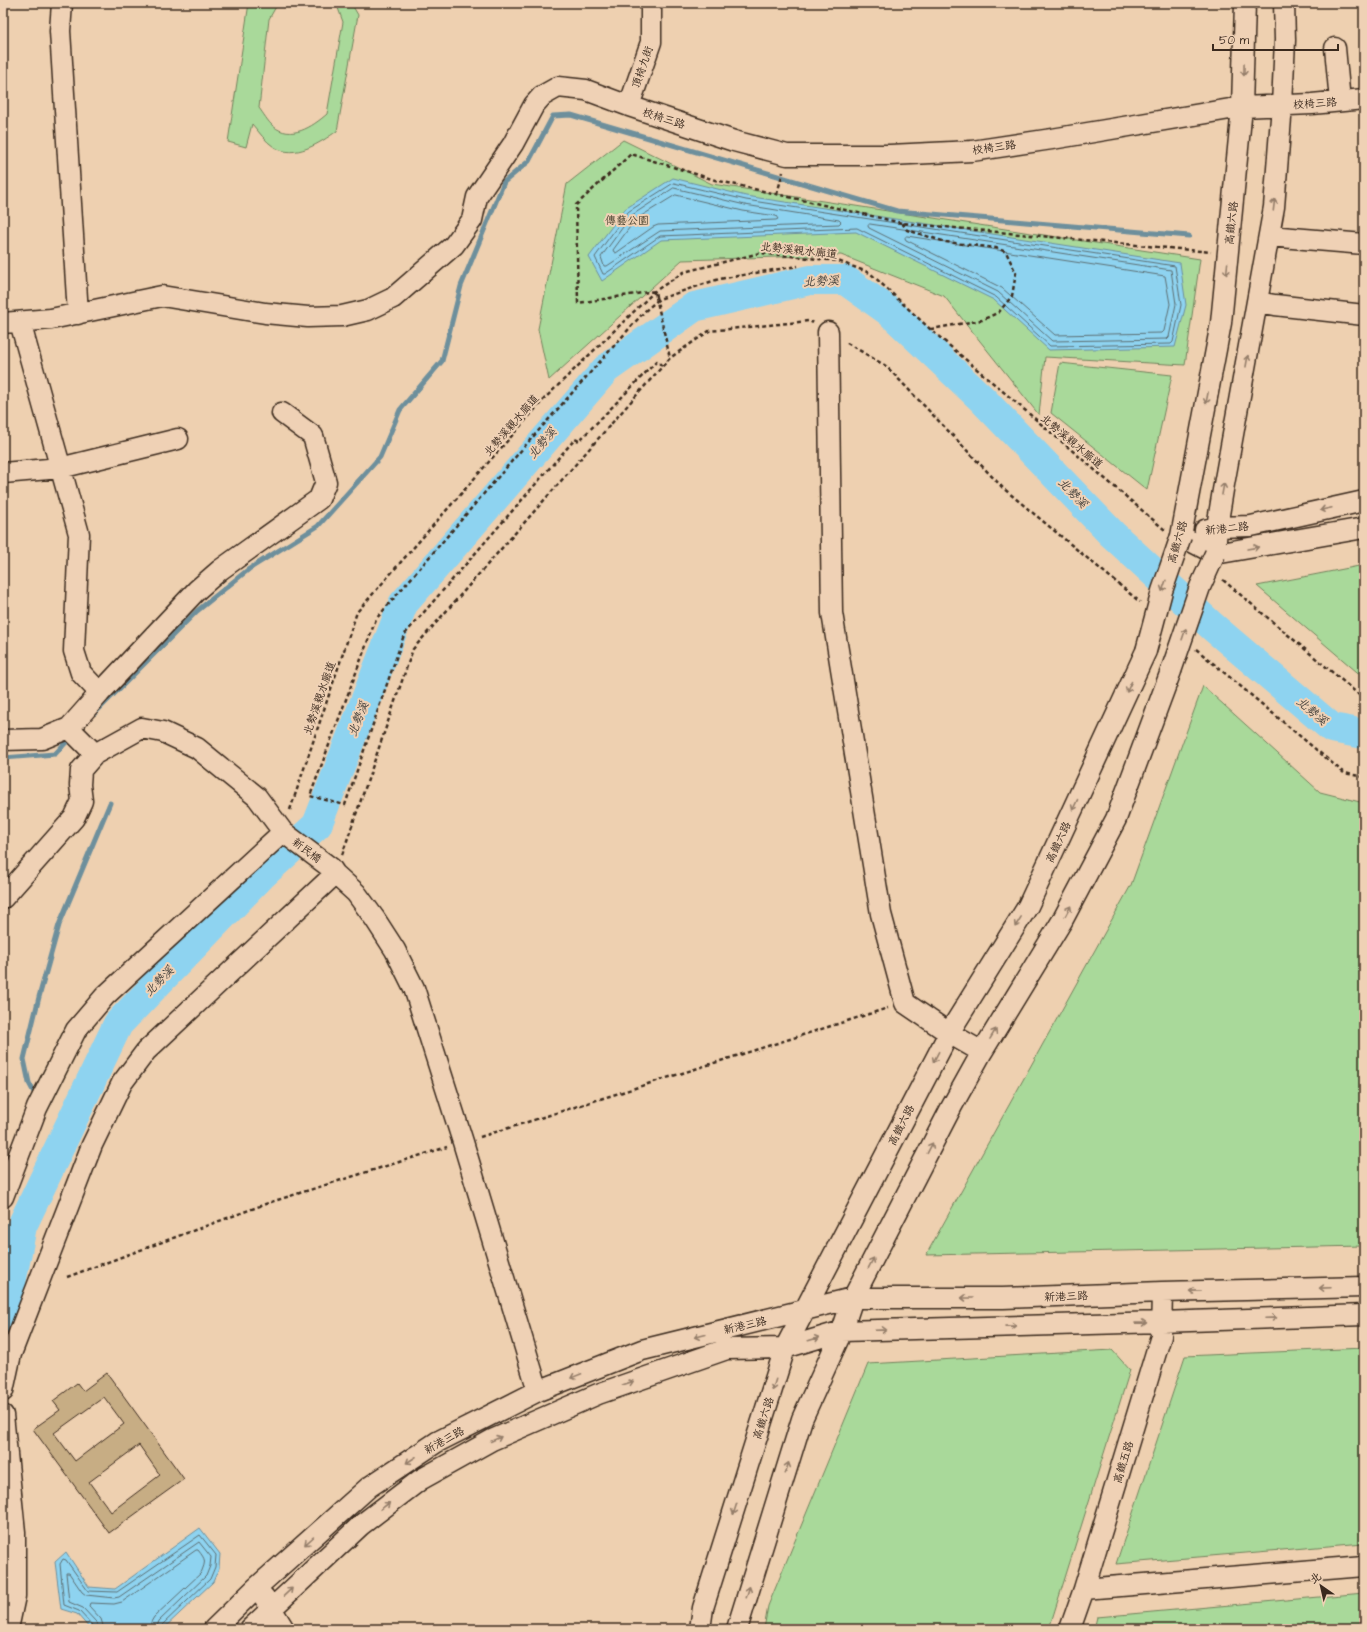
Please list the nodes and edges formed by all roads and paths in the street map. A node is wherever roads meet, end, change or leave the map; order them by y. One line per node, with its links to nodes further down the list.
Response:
1 (62, 3): 20 (street)
2 (652, 3): 9 (street, 頂椅九街)
3 (1245, 3): 10 (street, 高鐵六路, one-way to 10)
4 (1284, 3): 8 (street)
5 (1334, 48): 7 (street)
6 (1364, 99): 7 (street, 校椅三路)
7 (1340, 101): 8 (street, 校椅三路)
8 (1282, 105): 10 (street, 校椅三路); 14 (street, one-way to 8)
9 (629, 106): 11 (street, 校椅三路); 20 (street, 校椅三路)
10 (1242, 107): 11 (street, 校椅三路); 34 (street, 高鐵六路, one-way to 34)
11 (787, 155): 12 (path)
12 (777, 194): 13 (path); 18 (path)
13 (902, 223): 16 (path); 23 (path)
14 (1269, 236): 15 (street); 19 (street)
15 (1364, 244)
16 (1214, 252)
17 (798, 266): 26 (path)
18 (655, 291): 23 (path, 北勢溪親水廊道); 25 (path, bridge); 45 (path, 北勢溪親水廊道)
19 (1257, 302): 21 (street); 32 (street, one-way to 19)
20 (78, 314): 22 (street, 校椅三路)
21 (1364, 315)
22 (12, 323): 29 (street)
23 (930, 329): 34 (path, 北勢溪親水廊道)
24 (828, 332): 25 (path); 37 (path); 48 (street)
25 (670, 358): 26 (path)
26 (662, 366): 46 (path)
27 (282, 413): 39 (street)
28 (178, 439): 29 (street)
29 (60, 468): 30 (street); 39 (street)
30 (3, 473)
31 (1364, 501): 32 (street, 新港二路, one-way to 32)
32 (1217, 527): 34 (street, 新港二路); 35 (street)
33 (1364, 528): 35 (street, 新港二路, one-way to 33)
34 (1175, 534): 35 (street, 新港二路); 49 (street, 高鐵六路, one-way to 49, bridge)
35 (1215, 554): 50 (street, one-way to 35, bridge)
36 (1222, 580): 40 (path)
37 (1143, 605)
38 (1192, 646): 44 (path)
39 (100, 693): 41 (street)
40 (1364, 699)
41 (73, 732): 42 (street); 43 (street)
42 (3, 740)
43 (95, 754): 45 (street, 新民橋); 47 (street, 新民橋)
44 (1364, 777)
45 (283, 832): 46 (street, 新民橋); 52 (street)
46 (333, 871): 51 (street, 新民橋); 62 (street)
47 (3, 898)
48 (905, 1003): 49 (street); 51 (path)
49 (949, 1033): 50 (street); 57 (street, 高鐵六路, one-way to 57)
50 (982, 1052): 56 (street, one-way to 50)
51 (463, 1142): 53 (path); 63 (street, 新民橋)
52 (3, 1197)
53 (67, 1277)
54 (1364, 1287): 55 (street, 新港三路, one-way to 55)
55 (1162, 1292): 56 (street, 新港三路, one-way to 56); 59 (street, 高鐵五路)
56 (853, 1298): 57 (street, 新港三路); 60 (street)
57 (806, 1310): 61 (street, 高鐵六路); 63 (street, 新港三路, one-way to 63)
58 (1364, 1315): 59 (street, 新港三路, one-way to 58)
59 (1161, 1322): 60 (street, 新港三路, one-way to 59); 67 (street, 高鐵五路)
60 (842, 1331): 61 (street, 新港三路, one-way to 60); 74 (street, one-way to 60)
61 (785, 1348): 68 (street, 新港三路, one-way to 61); 73 (street, 高鐵六路, one-way to 73)
62 (3, 1391)
63 (538, 1391): 66 (street, 新港三路, one-way to 66)
64 (3, 1416): 69 (street)
65 (1364, 1566): 67 (street)
66 (257, 1587): 68 (street); 70 (street, 新港三路)
67 (1084, 1589): 75 (street, 高鐵五路)
68 (272, 1608): 71 (street, 新港三路); 72 (street)
69 (8, 1629)
70 (214, 1629)
71 (250, 1629)
72 (284, 1629)
73 (700, 1629)
74 (737, 1629)
75 (1070, 1629)

